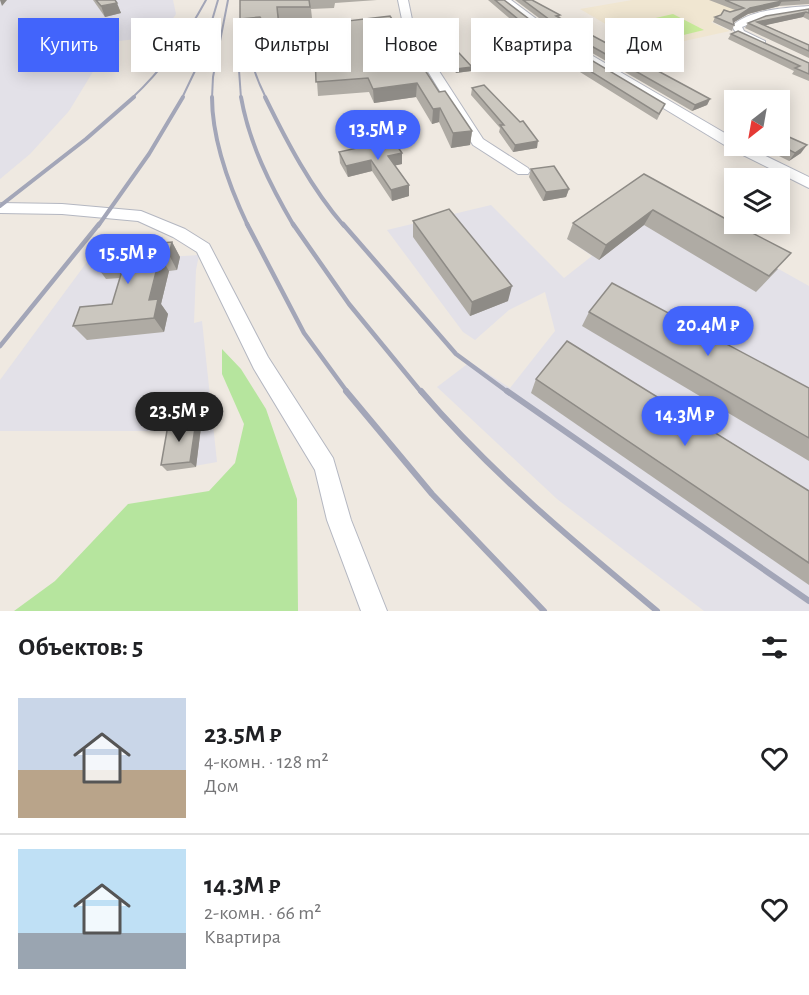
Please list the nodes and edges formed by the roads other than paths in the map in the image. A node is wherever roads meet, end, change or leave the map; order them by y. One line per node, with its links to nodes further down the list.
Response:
1 (403, 0): 8 (street)
2 (505, 0): 6 (street)
3 (783, 0): 4 (street)
4 (808, 10): 5 (street)
5 (770, 47)
6 (724, 138)
7 (756, 156): 9 (street)
8 (523, 171)
9 (809, 183)
10 (0, 208): 11 (street)
11 (374, 611)

